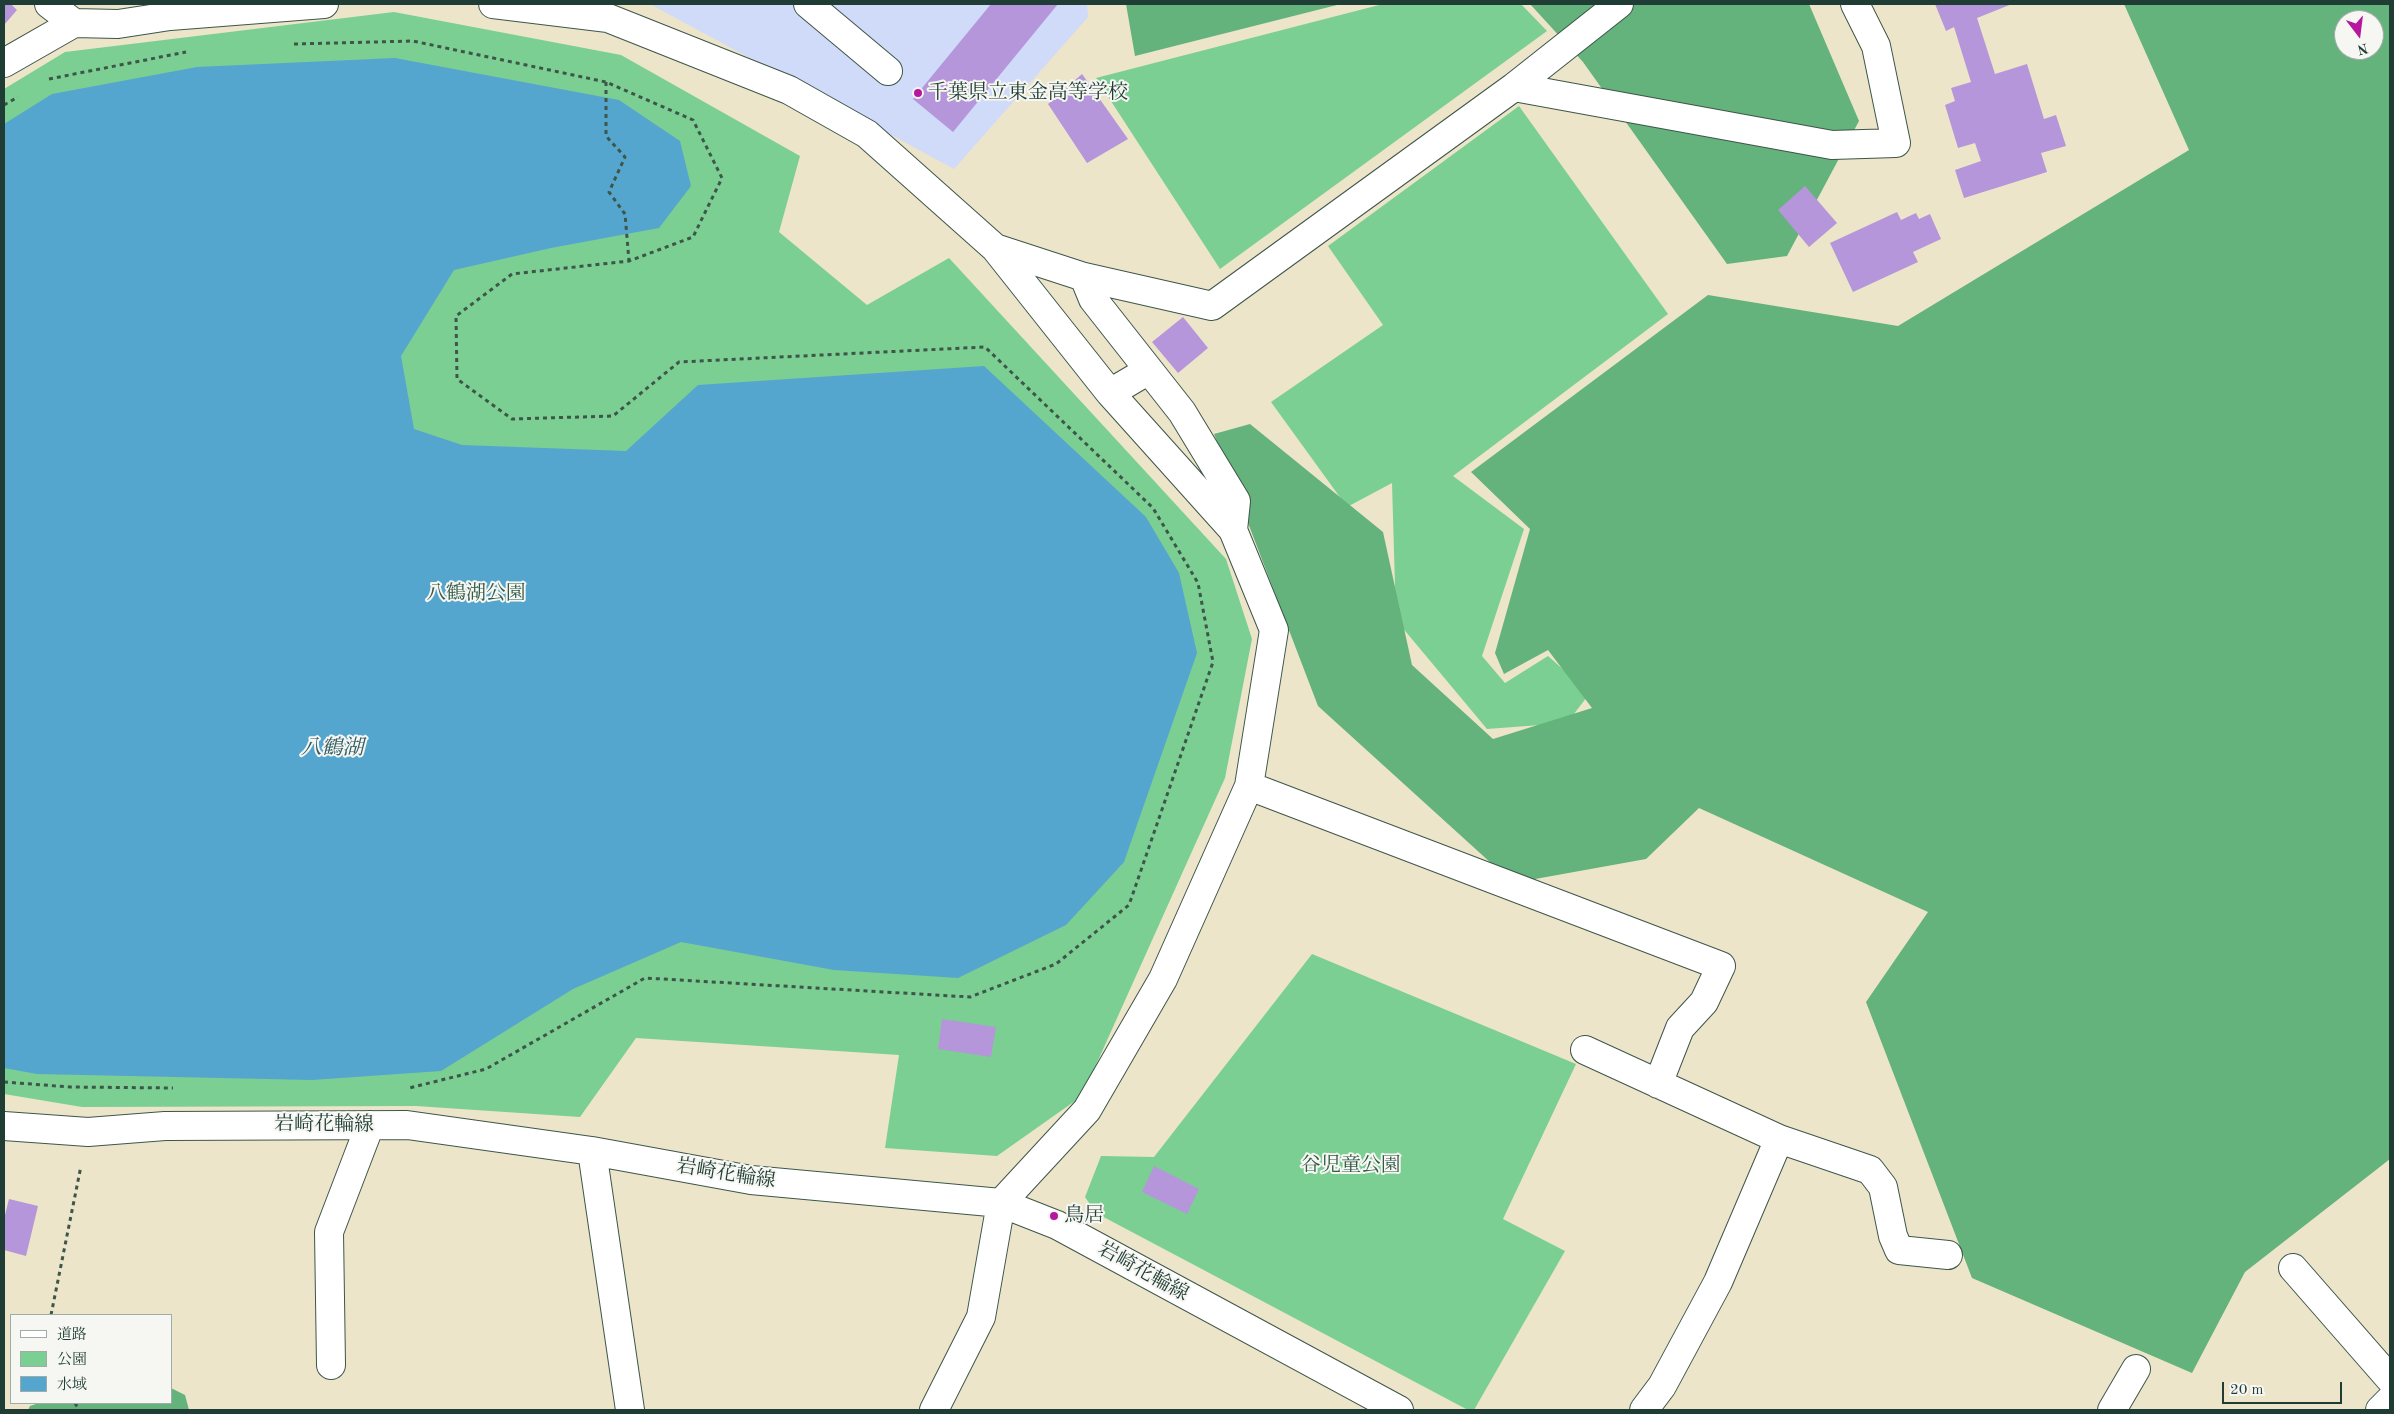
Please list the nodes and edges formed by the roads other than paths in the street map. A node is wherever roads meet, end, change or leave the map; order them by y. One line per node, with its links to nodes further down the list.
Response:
1 (49, 4): 9 (street)
2 (324, 4): 7 (street)
3 (493, 4): 8 (street)
4 (808, 4): 11 (street)
5 (1619, 4): 12 (street)
6 (1856, 4): 12 (street)
7 (167, 10): 9 (street)
8 (614, 11): 13 (street)
9 (74, 23): 10 (street)
10 (4, 62)
11 (888, 71)
12 (1514, 87): 14 (street)
13 (995, 248): 14 (street); 16 (street)
14 (1084, 277): 15 (street)
15 (1149, 370): 16 (street); 17 (street)
16 (1110, 393): 17 (street)
17 (1233, 530): 18 (street)
18 (1249, 786): 20 (street); 25 (street)
19 (1585, 1050): 20 (street)
20 (1658, 1084): 23 (street)
21 (370, 1125): 22 (street, 岩崎花輪線); 24 (street, 岩崎花輪線); 28 (street)
22 (4, 1126)
23 (1779, 1139): 26 (street); 35 (street)
24 (592, 1151): 25 (street, 岩崎花輪線); 32 (street)
25 (1001, 1203): 33 (street); 34 (street, 岩崎花輪線)
26 (1948, 1255)
27 (2293, 1268): 30 (street)
28 (331, 1365)
29 (2136, 1369): 36 (street)
30 (2390, 1378)
31 (2390, 1400): 37 (street)
32 (630, 1410)
33 (934, 1410)
34 (1399, 1410)
35 (1644, 1410)
36 (2112, 1410)
37 (2380, 1410)

